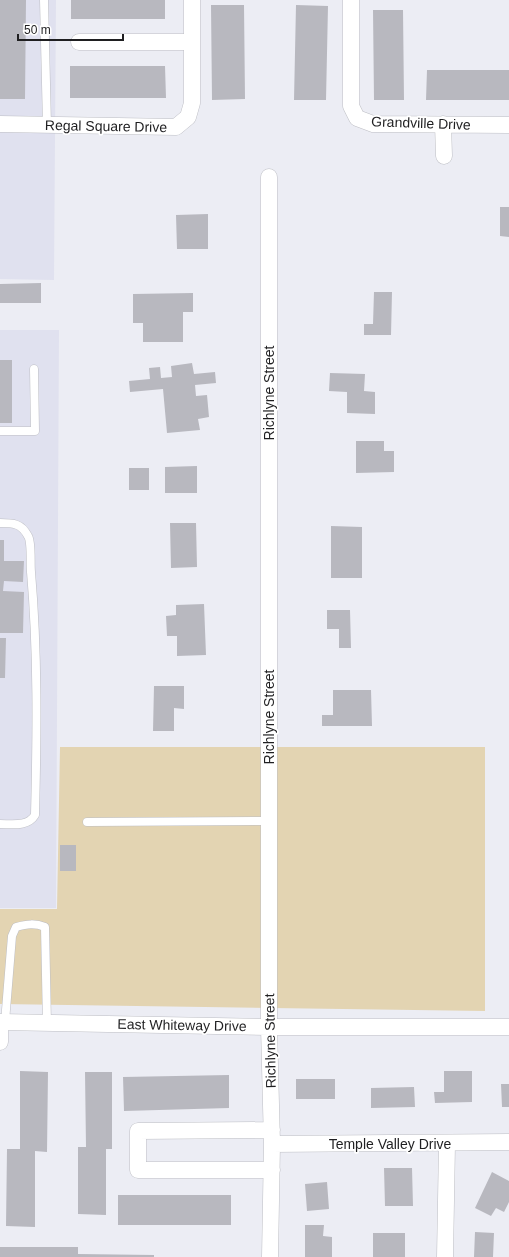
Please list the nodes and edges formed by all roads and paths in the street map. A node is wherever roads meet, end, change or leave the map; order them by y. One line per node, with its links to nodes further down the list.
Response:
1 (44, 0): 8 (lane)
2 (192, 0): 5 (street, Regal Square Drive)
3 (352, 0): 7 (street, Grandville Drive)
4 (79, 42): 5 (street)
5 (192, 42): 8 (street, Regal Square Drive)
6 (0, 124): 8 (street, Regal Square Drive)
7 (443, 124): 9 (street, Grandville Drive); 10 (street)
8 (47, 125)
9 (509, 125)
10 (444, 156)
11 (270, 177): 15 (street, Richlyne Street)
12 (34, 369): 13 (lane)
13 (0, 430)
14 (0, 523): 17 (lane)
15 (270, 821): 16 (lane); 20 (street, Richlyne Street)
16 (87, 822)
17 (0, 824)
18 (2, 1022): 19 (street, East Whiteway Drive); 19 (lane); 22 (street)
19 (47, 1023): 20 (street, East Whiteway Drive)
20 (270, 1027): 21 (street, East Whiteway Drive); 23 (street, Richlyne Street)
21 (509, 1027)
22 (0, 1042)
23 (272, 1137): 25 (street, Temple Valley Drive); 26 (street, Richlyne Street); 26 (street, Temple Valley Drive)
24 (509, 1142): 25 (street, Temple Valley Drive)
25 (447, 1144): 28 (street)
26 (272, 1170): 27 (street, Richlyne Street)
27 (270, 1257)
28 (445, 1257)

